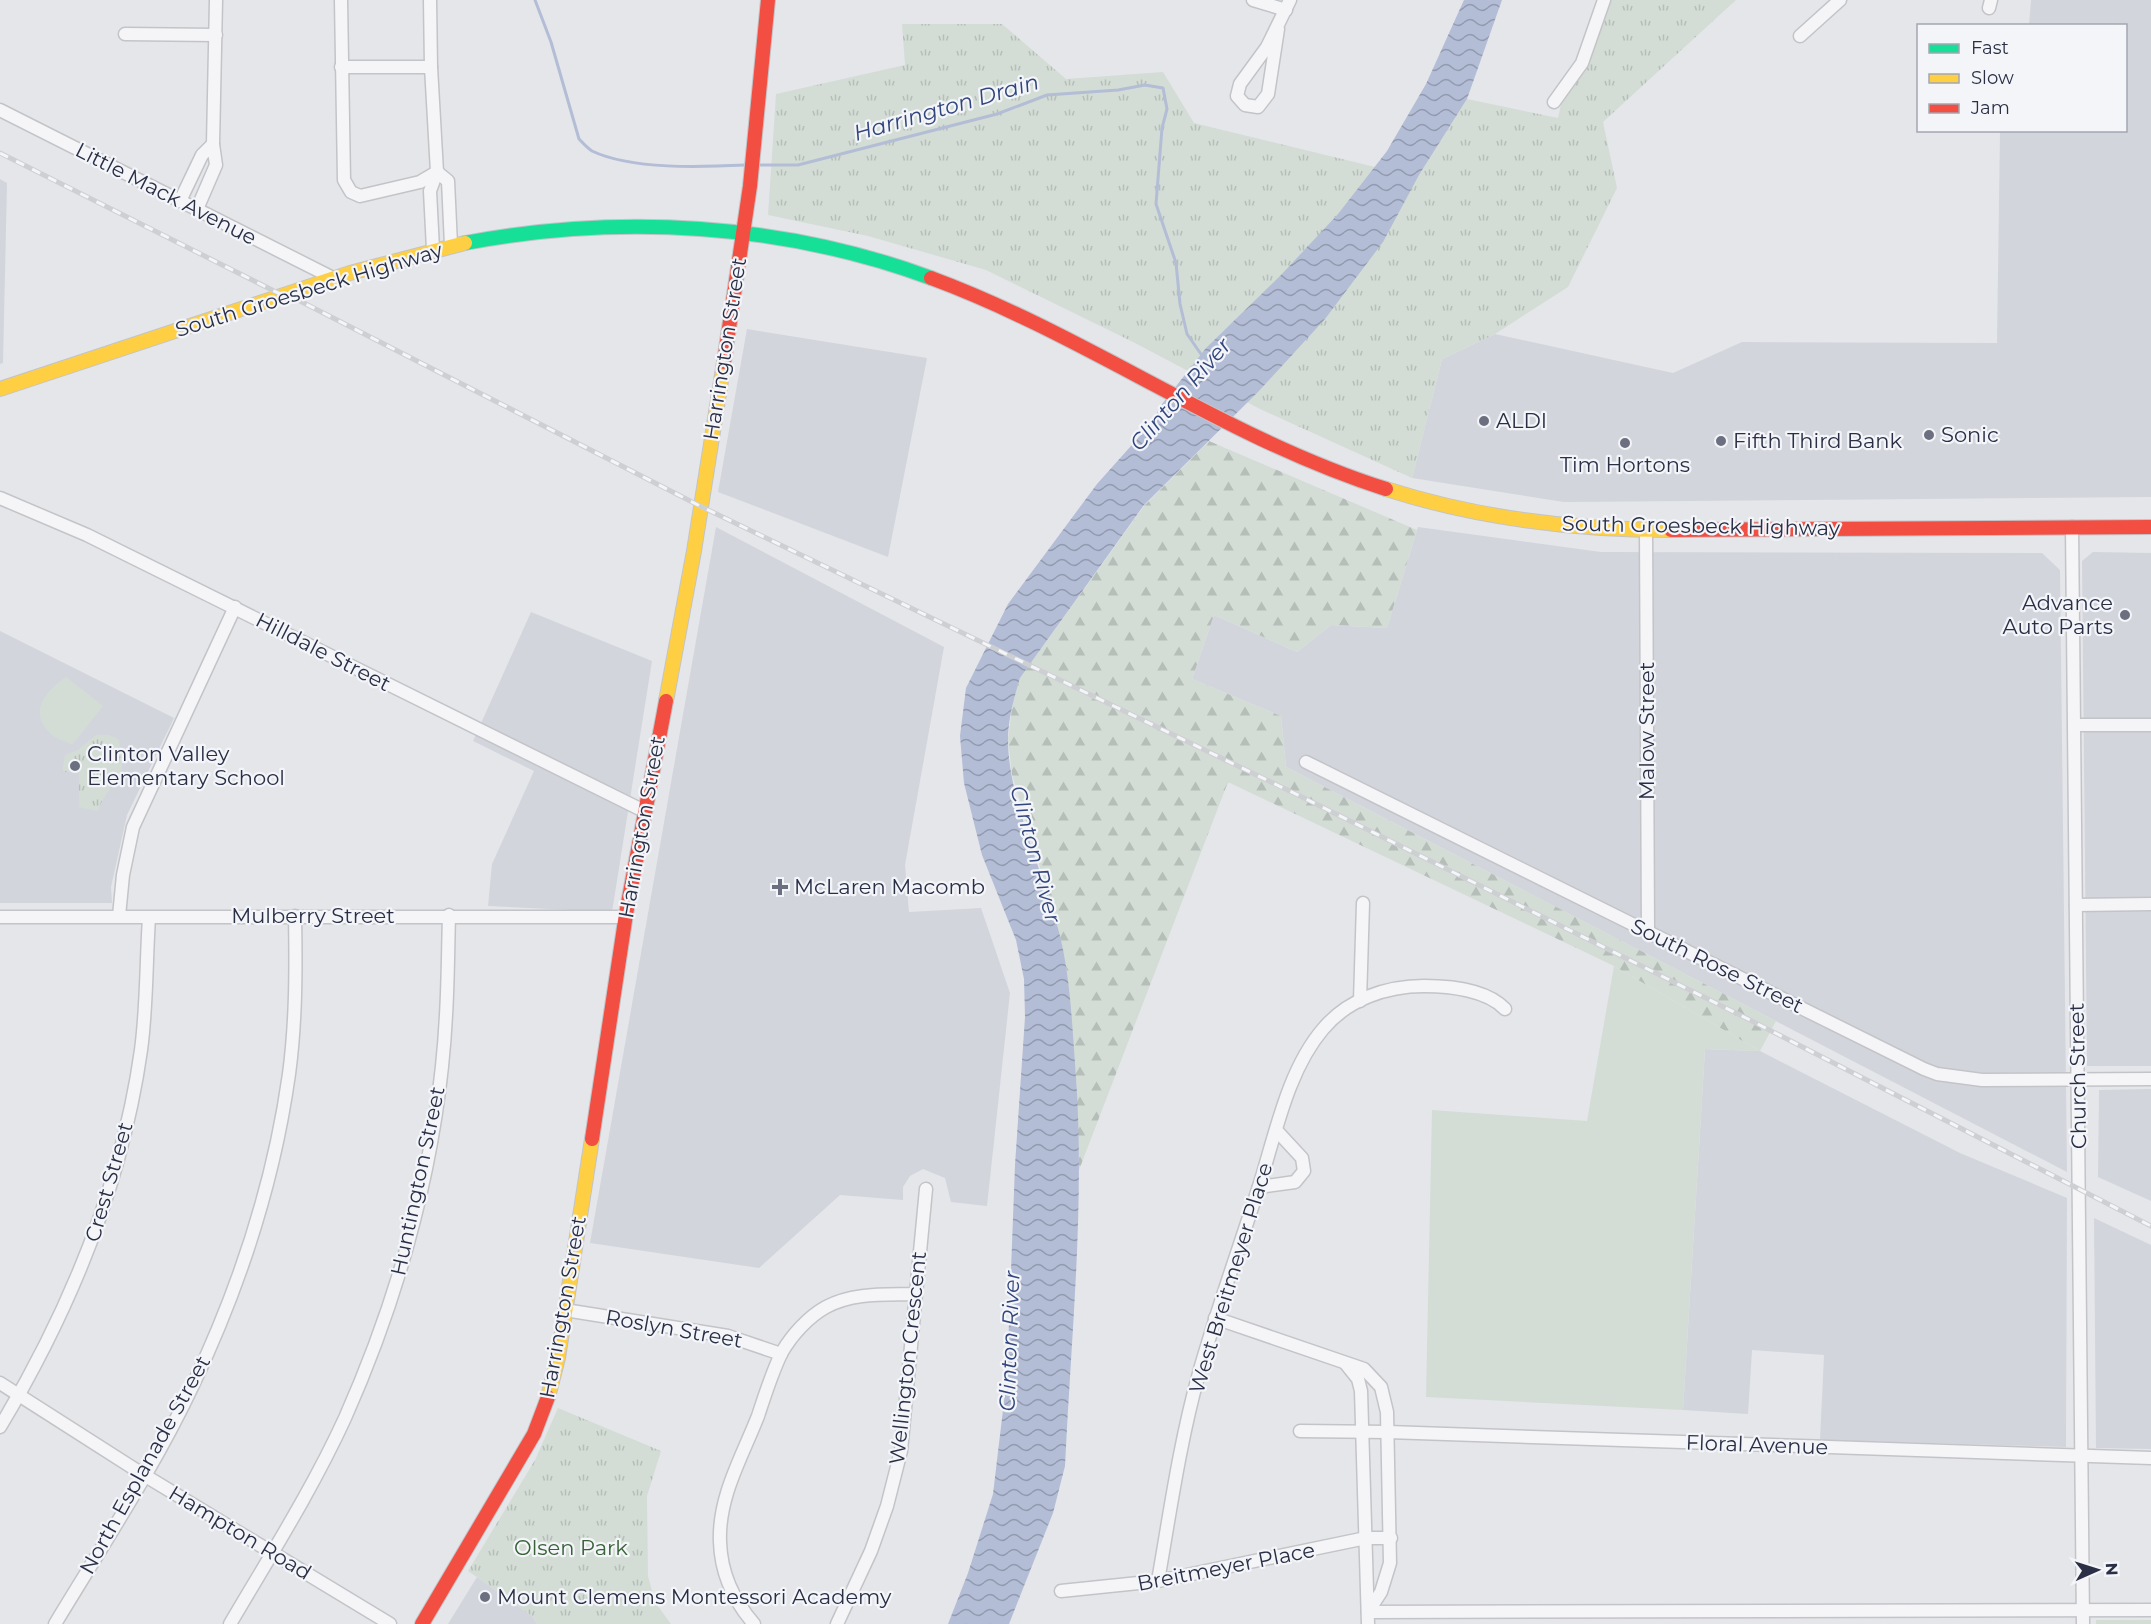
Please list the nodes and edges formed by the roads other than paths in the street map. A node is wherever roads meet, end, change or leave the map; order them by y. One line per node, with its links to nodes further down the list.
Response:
1 (216, 0): 11 (street)
2 (341, 0): 13 (street)
3 (430, 0): 14 (street)
4 (768, 0): 21 (main road, Harrington Street)
5 (1253, 0): 8 (street)
6 (1604, 0): 15 (street)
7 (1840, 0): 12 (street)
8 (1288, 5): 9 (street)
9 (1278, 29): 9 (street)
10 (124, 34): 11 (street)
11 (216, 34): 17 (street)
12 (1800, 36)
13 (341, 67): 14 (street); 18 (street)
14 (431, 67): 18 (street)
15 (1554, 102)
16 (0, 110): 19 (street, Little Mack Avenue)
17 (213, 144): 19 (street); 20 (street)
18 (437, 172): 22 (street); 23 (street)
19 (180, 201): 20 (street, Little Mack Avenue)
20 (197, 209): 24 (street, Little Mack Avenue)
21 (742, 234): 22 (main road, South Groesbeck Highway); 29 (main road, South Groesbeck Highway); 34 (main road, Harrington Street)
22 (451, 245): 23 (main road, South Groesbeck Highway)
23 (433, 249): 24 (main road, South Groesbeck Highway)
24 (333, 278): 25 (main road, South Groesbeck Highway)
25 (0, 389)
26 (0, 498): 30 (street, Hilldale Street)
27 (2151, 526): 28 (main road, South Groesbeck Highway)
28 (2072, 527): 29 (main road, South Groesbeck Highway); 32 (street, Church Street)
29 (1646, 530): 44 (street, Malow Street)
30 (235, 607): 34 (street, Hilldale Street); 39 (street)
31 (2151, 724): 32 (street)
32 (2075, 725): 37 (street, Church Street)
33 (1306, 762): 44 (street, South Rose Street)
34 (644, 811): 42 (main road, Harrington Street)
35 (1363, 903): 45 (street)
36 (2151, 904): 37 (street)
37 (2076, 905): 48 (street, Church Street)
38 (449, 915): 40 (street, Mulberry Street); 42 (street, Mulberry Street); 68 (street, Huntington Street)
39 (119, 916): 41 (street, Mulberry Street); 43 (street, Mulberry Street)
40 (295, 916): 43 (street, Mulberry Street); 65 (street, North Esplanade Street)
41 (0, 917)
42 (626, 917): 53 (main road, Harrington Street)
43 (149, 918): 58 (street, Crest Street)
44 (1648, 932): 48 (street, South Rose Street)
45 (1360, 1001): 46 (street, West Breitmeyer Place); 49 (street, West Breitmeyer Place)
46 (1505, 1009)
47 (2151, 1079): 48 (street, South Rose Street)
48 (2079, 1080): 63 (street, Church Street)
49 (1276, 1131): 50 (street, West Breitmeyer Place); 50 (street)
50 (1259, 1187): 54 (street, West Breitmeyer Place)
51 (926, 1189): 52 (street, Wellington Crescent)
52 (916, 1294): 55 (street); 79 (street, Wellington Crescent)
53 (565, 1311): 55 (street, Roslyn Street); 77 (main road, Harrington Street)
54 (1215, 1318): 56 (street); 69 (street, West Breitmeyer Place)
55 (782, 1354): 78 (street)
56 (1345, 1363): 61 (street); 62 (street)
57 (0, 1383): 58 (street, Hampton Road)
58 (20, 1394): 59 (street, Crest Street); 65 (street, Hampton Road)
59 (0, 1427)
60 (1300, 1431): 61 (street, Floral Avenue)
61 (1363, 1431): 62 (street, Floral Avenue); 66 (street)
62 (1388, 1432): 63 (street, Floral Avenue); 67 (street)
63 (2081, 1456): 64 (street, Floral Avenue); 72 (street, Church Street)
64 (2151, 1458)
65 (144, 1475): 68 (street, Hampton Road); 74 (street, North Esplanade Street)
66 (1366, 1538): 67 (street, Breitmeyer Place); 69 (street, Breitmeyer Place); 73 (street)
67 (1391, 1538): 73 (street)
68 (273, 1552): 75 (street, Huntington Street); 76 (street, Hampton Road)
69 (1158, 1581): 70 (street, Breitmeyer Place)
70 (1061, 1591)
71 (2151, 1610): 72 (street)
72 (2082, 1611): 73 (street); 80 (street, Church Street)
73 (1368, 1618)
74 (55, 1624)
75 (230, 1624)
76 (390, 1624)
77 (422, 1624)
78 (754, 1624)
79 (837, 1624)
80 (2083, 1624)

